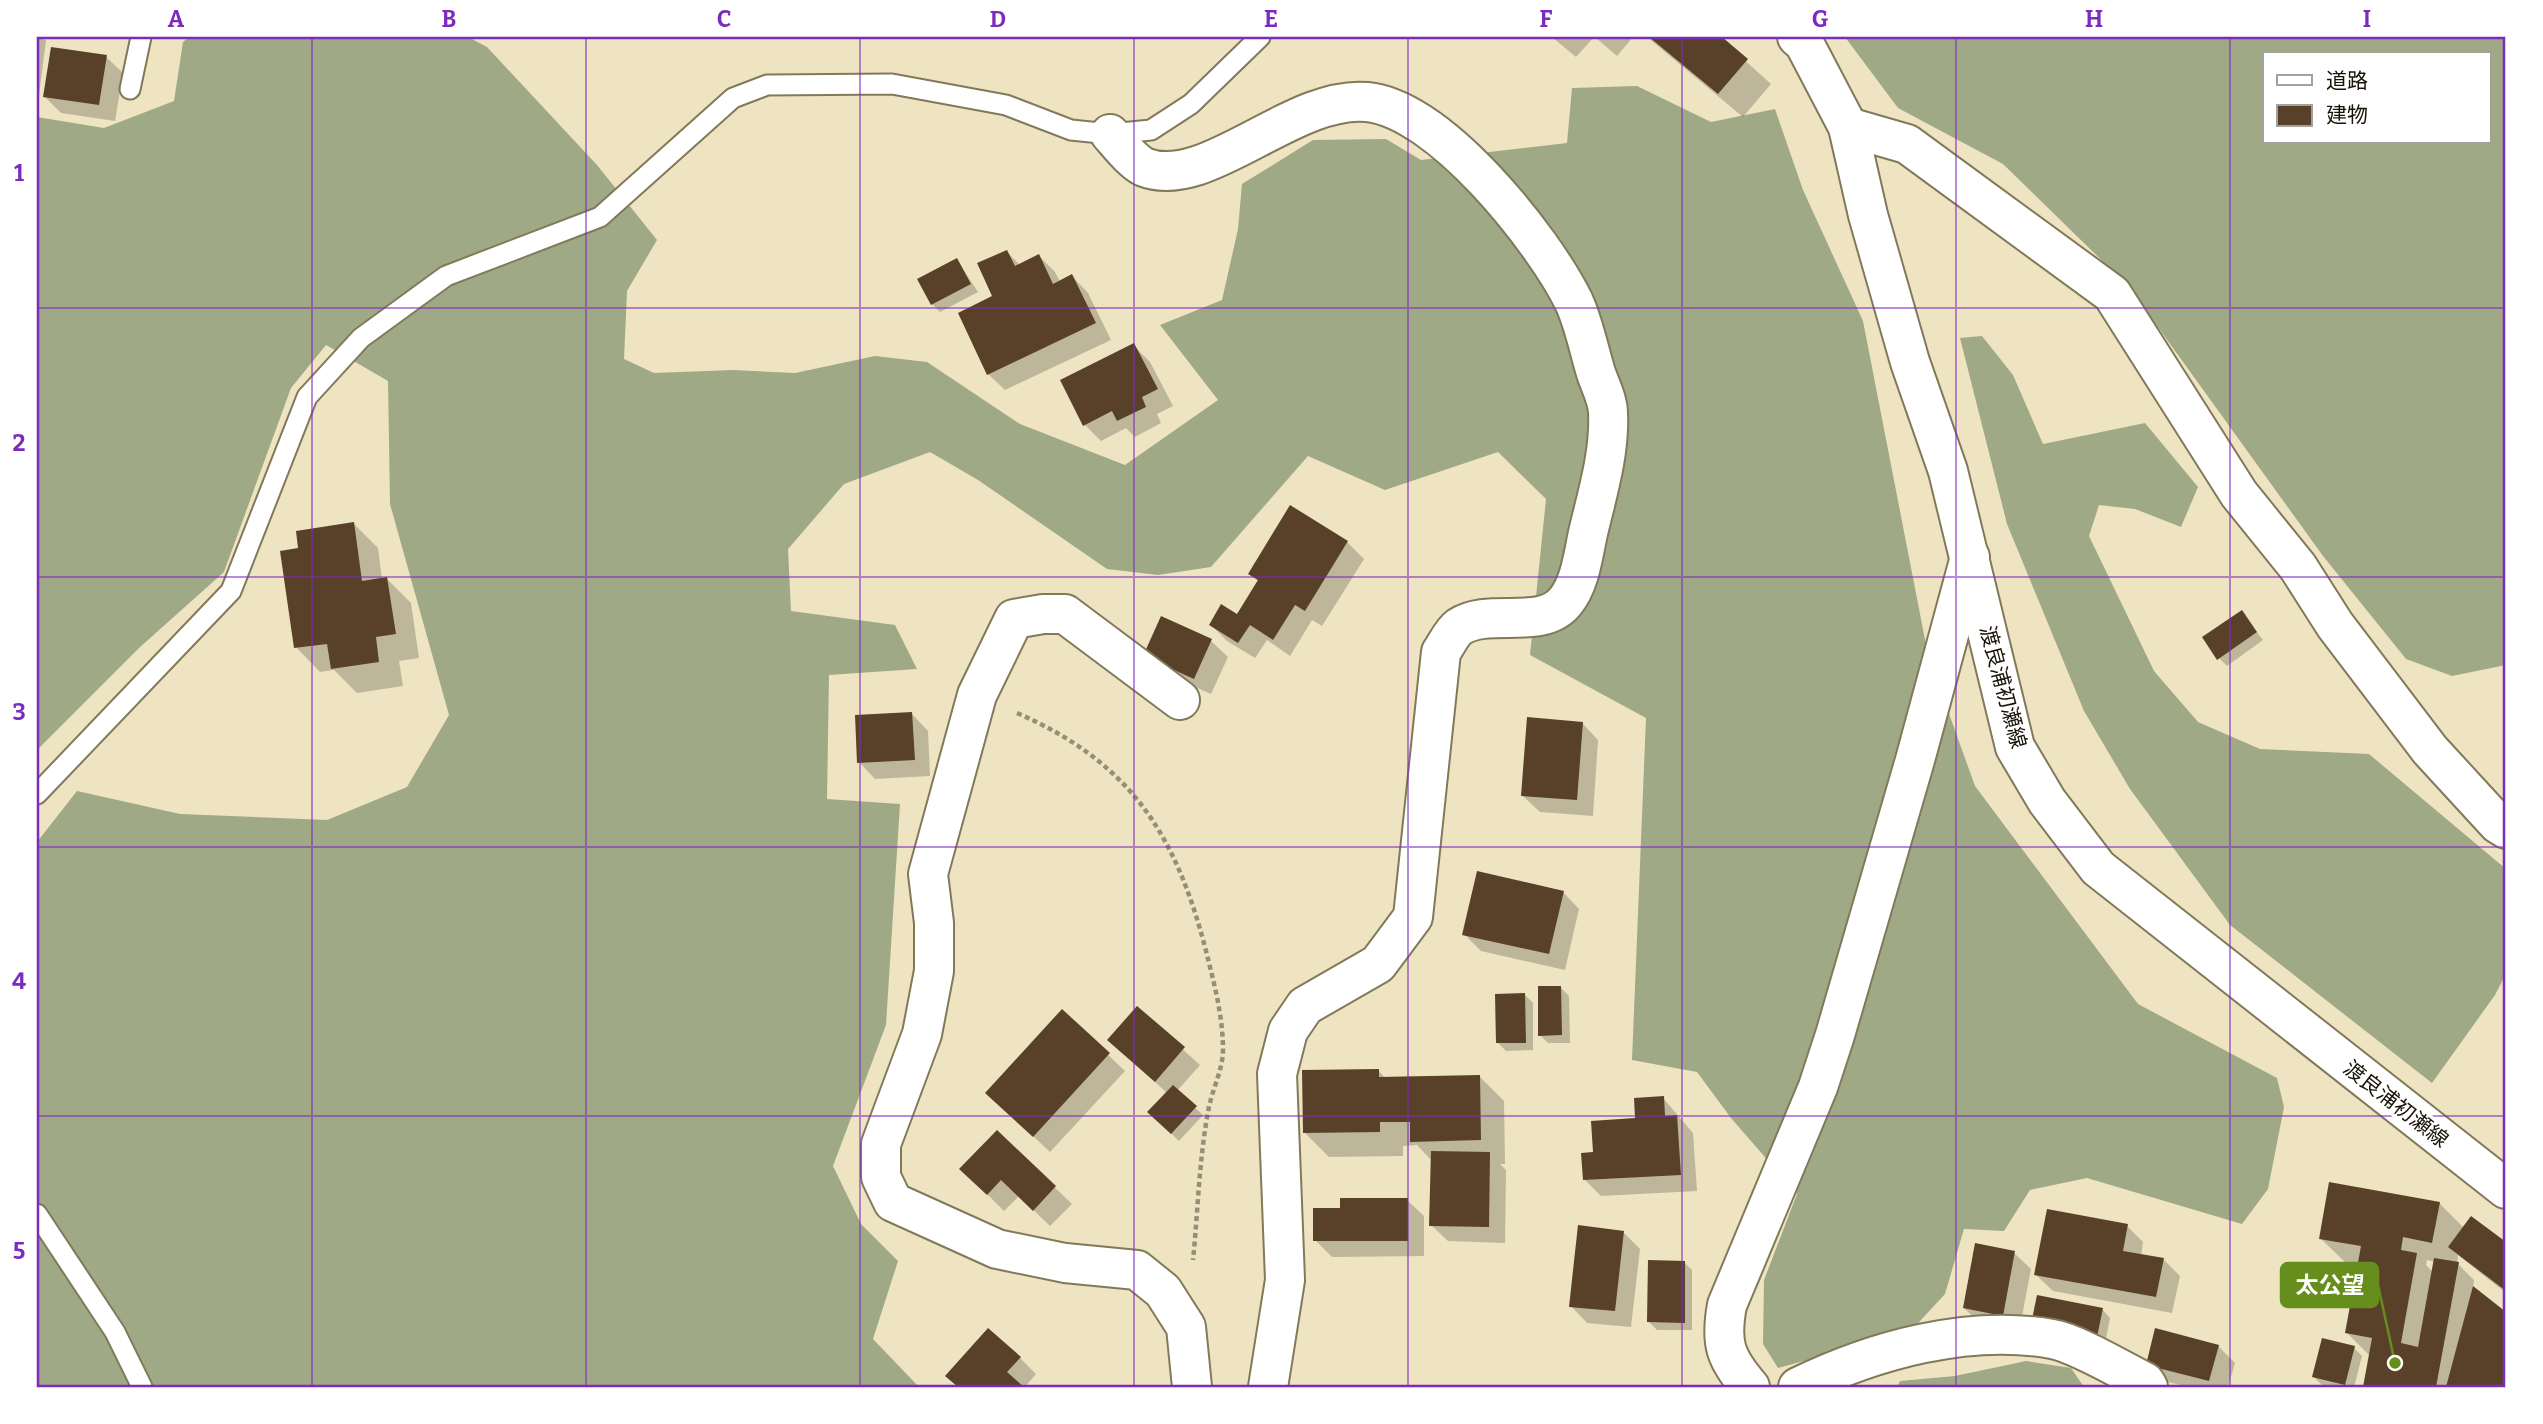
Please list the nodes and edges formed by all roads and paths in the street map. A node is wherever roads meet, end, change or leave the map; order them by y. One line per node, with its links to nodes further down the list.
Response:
1 (141, 37): 4 (lane)
2 (1260, 37): 6 (lane)
3 (1797, 37): 5 (street, 渡良浦初瀬線)
4 (130, 89)
5 (1848, 127): 7 (street, 渡良浦初瀬線); 11 (street)
6 (1110, 134): 10 (lane); 17 (street)
7 (1970, 557): 12 (street, 渡良浦初瀬線); 18 (street)
8 (977, 695): 9 (street); 14 (path); 14 (street)
9 (1180, 700)
10 (37, 794)
11 (2506, 829)
12 (2506, 1189)
13 (37, 1214): 15 (lane)
14 (1186, 1326): 16 (street)
15 (142, 1387)
16 (1192, 1387)
17 (1268, 1387)
18 (1750, 1387)
19 (1798, 1387): 20 (street)
20 (2148, 1387)

